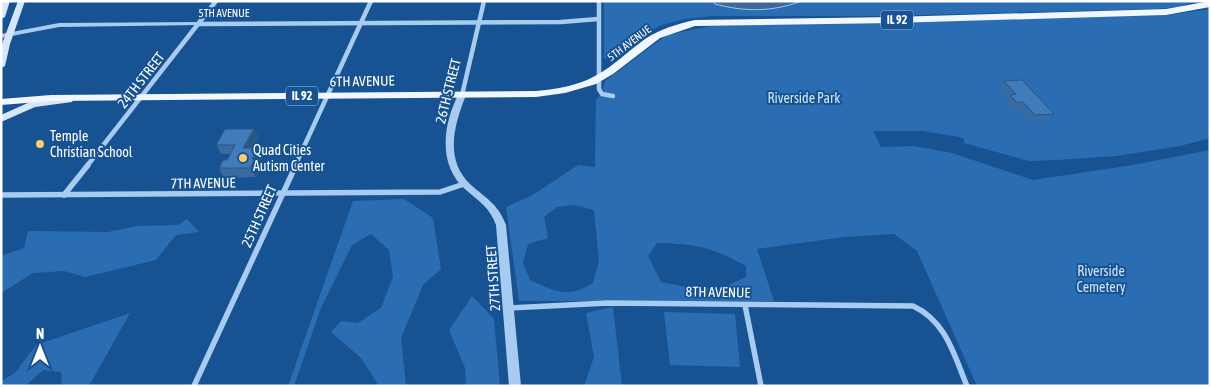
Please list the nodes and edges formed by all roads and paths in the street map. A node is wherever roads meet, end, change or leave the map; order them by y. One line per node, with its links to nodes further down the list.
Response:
1 (6, 1): 8 (main road)
2 (22, 1): 13 (main road)
3 (216, 1): 11 (street, 24TH STREET)
4 (371, 1): 12 (street, 25TH STREET)
5 (484, 1): 10 (street, 26TH STREET)
6 (599, 1): 9 (street)
7 (1210, 4): 15 (main road, 5TH AVENUE / IL 92)
8 (1, 17)
9 (598, 20): 10 (street, 5TH AVENUE); 15 (street)
10 (479, 23): 12 (street, 5TH AVENUE); 16 (street, 26TH STREET)
11 (198, 24): 12 (street, 5TH AVENUE); 13 (street, 5TH AVENUE); 19 (street, 24TH STREET)
12 (360, 24): 17 (street, 25TH STREET)
13 (6, 35): 14 (main road)
14 (1, 66)
15 (600, 78): 16 (main road, 6TH AVENUE / IL 92); 18 (street)
16 (462, 95): 17 (main road, 6TH AVENUE / IL 92); 23 (street, 26TH STREET)
17 (326, 96): 19 (main road, 6TH AVENUE / IL 92); 24 (street, 25TH STREET)
18 (613, 96)
19 (141, 97): 20 (main road, 6TH AVENUE / IL 92); 26 (street, 24TH STREET)
20 (94, 98): 21 (main road, 6TH AVENUE / IL 92); 22 (main road)
21 (1, 102)
22 (1, 119)
23 (464, 184): 24 (street, 7TH AVENUE); 28 (street, 27TH STREET)
24 (282, 193): 26 (street, 7TH AVENUE); 29 (street, 25TH STREET)
25 (1, 195): 26 (street, 7TH AVENUE)
26 (64, 195)
27 (745, 306): 28 (street, 8TH AVENUE); 31 (street); 32 (street, 8TH AVENUE)
28 (508, 308): 30 (street, 27TH STREET)
29 (194, 386)
30 (516, 386)
31 (761, 386)
32 (967, 386)

